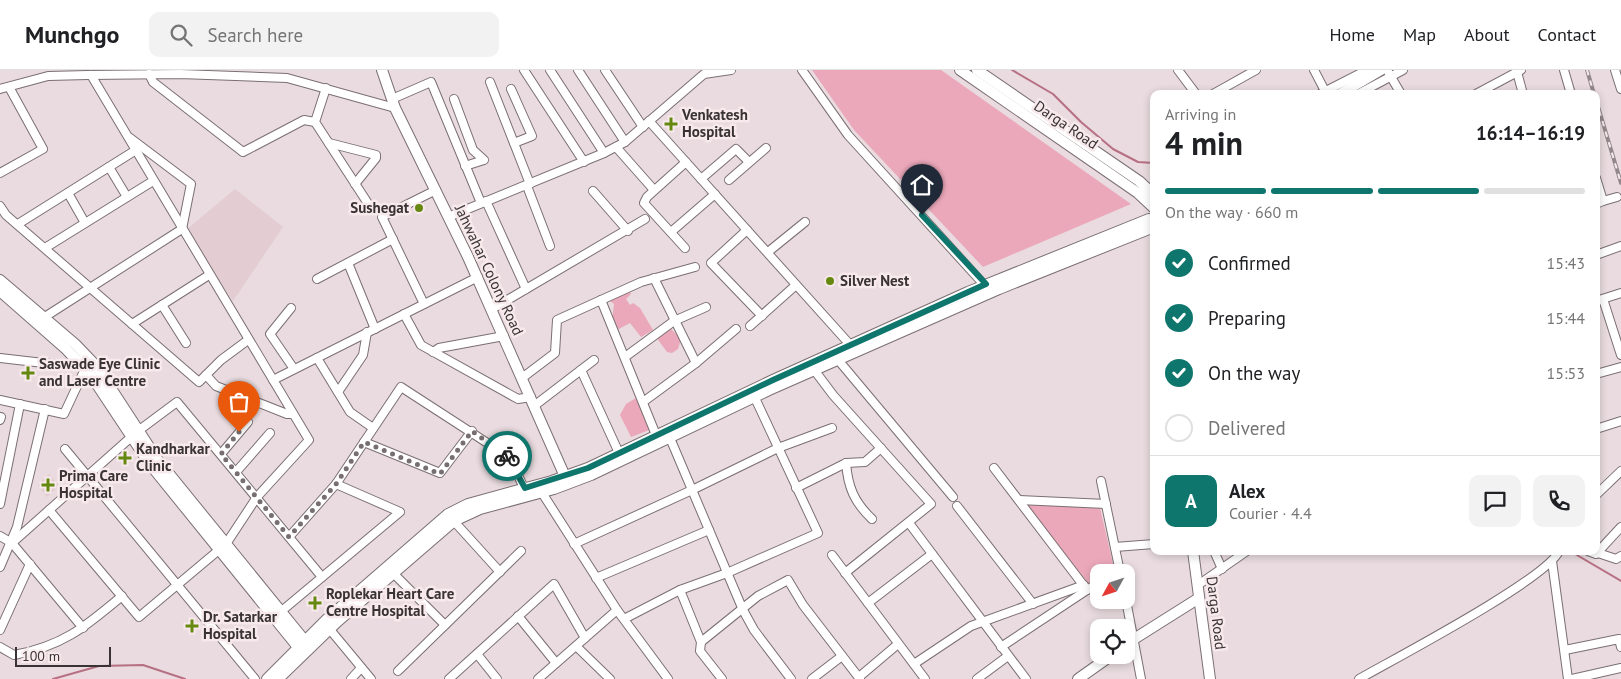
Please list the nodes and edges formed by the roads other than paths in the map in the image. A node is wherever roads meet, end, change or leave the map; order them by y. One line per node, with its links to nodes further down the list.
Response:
1 (382, 70): 40 (main road, Jahwahar Colony Road)
2 (524, 70): 51 (street)
3 (550, 70): 50 (street)
4 (578, 70): 44 (street)
5 (605, 70): 42 (street)
6 (731, 70): 42 (street)
7 (802, 70): 102 (street)
8 (960, 70): 73 (main road, Darga Road)
9 (977, 70): 65 (main road)
10 (1178, 70): 29 (street)
11 (1256, 70): 30 (street)
12 (1314, 70): 31 (street)
13 (1367, 70): 32 (street)
14 (1381, 70): 33 (main road)
15 (1403, 70): 20 (street)
16 (1564, 70): 38 (street)
17 (1615, 70): 27 (street)
18 (1519, 71): 36 (street); 37 (street)
19 (175, 72): 21 (street); 25 (street)
20 (1389, 73): 34 (street); 35 (street)
21 (149, 74): 22 (street); 41 (street)
22 (91, 75): 24 (street); 43 (street)
23 (490, 82): 46 (street)
24 (9, 87): 26 (street); 56 (street)
25 (326, 88): 40 (street); 41 (street)
26 (0, 89)
27 (1621, 89)
28 (511, 90): 46 (street)
29 (1193, 90)
30 (1220, 90)
31 (1321, 90)
32 (1326, 90)
33 (1347, 90)
34 (1364, 90)
35 (1399, 90)
36 (1483, 90)
37 (1522, 90)
38 (1570, 90)
39 (454, 99): 54 (street)
40 (394, 104): 54 (street); 62 (main road, Jahwahar Colony Road)
41 (315, 122): 45 (street)
42 (646, 124): 44 (street); 52 (street)
43 (126, 134): 49 (street); 81 (street)
44 (625, 142): 47 (street)
45 (329, 143): 60 (street); 60 (street)
46 (514, 144): 61 (street)
47 (616, 147): 50 (street); 63 (street)
48 (766, 148): 53 (street)
49 (136, 150): 55 (street); 59 (street)
50 (604, 153): 51 (street)
51 (584, 162): 61 (street)
52 (686, 162): 57 (street); 63 (street)
53 (749, 162): 57 (street); 58 (street)
54 (464, 166): 71 (street)
55 (109, 167): 66 (street); 68 (street)
56 (0, 173)
57 (702, 179): 67 (street)
58 (729, 180)
59 (154, 181): 68 (street); 81 (street)
60 (355, 184): 70 (street)
61 (528, 185): 71 (street); 86 (street)
62 (436, 190): 75 (main road, Jahwahar Colony Road); 85 (street)
63 (654, 190): 84 (street)
64 (593, 191): 83 (street)
65 (1150, 192)
66 (68, 193): 78 (street); 79 (street)
67 (715, 194): 82 (street); 84 (street)
68 (127, 197): 78 (street)
69 (1617, 197): 72 (street)
70 (367, 202)
71 (484, 202): 75 (street); 101 (street)
72 (1600, 203)
73 (1150, 204)
74 (0, 206): 79 (street)
75 (448, 217): 95 (main road, Jahwahar Colony Road)
76 (645, 219): 83 (street)
77 (805, 222): 90 (street)
78 (85, 223): 88 (street)
79 (18, 224): 88 (street)
80 (1150, 225): 102 (main road)
81 (182, 229): 94 (street); 100 (street)
82 (747, 230): 90 (street); 114 (street)
83 (628, 231): 101 (street)
84 (671, 232): 89 (street)
85 (393, 239): 92 (street); 108 (street)
86 (550, 246)
87 (1621, 246): 91 (street)
88 (45, 248): 100 (street)
89 (685, 248)
90 (768, 252): 99 (street)
91 (1600, 253)
92 (348, 263): 97 (street); 119 (street)
93 (695, 267): 96 (street)
94 (209, 275): 109 (street); 123 (street)
95 (478, 278): 108 (street); 112 (main road, Jahwahar Colony Road)
96 (654, 278): 105 (street); 116 (street)
97 (317, 279)
98 (0, 280): 115 (main road)
99 (796, 285): 114 (street); 125 (street)
100 (90, 288): 115 (street); 117 (street)
101 (526, 289): 112 (street)
102 (988, 289): 125 (main road)
103 (0, 292): 115 (main road)
104 (1621, 293): 106 (street)
105 (601, 300): 128 (street); 141 (street)
106 (1600, 300)
107 (1600, 302): 127 (street)
108 (424, 304): 113 (street)
109 (162, 305): 117 (street); 124 (street)
110 (706, 307): 116 (street)
111 (291, 308): 136 (street)
112 (492, 309): 122 (main road, Jahwahar Colony Road)
113 (404, 314): 119 (street); 126 (street)
114 (762, 316): 118 (street)
115 (40, 320): 133 (main road)
116 (674, 322): 128 (street); 134 (street)
117 (132, 324): 140 (street)
118 (750, 326)
119 (375, 329): 121 (street)
120 (736, 329): 134 (street)
121 (367, 332): 130 (street); 143 (street)
122 (504, 336): 126 (street); 141 (main road, Jahwahar Colony Road)
123 (248, 340): 140 (street); 142 (street)
124 (186, 343)
125 (854, 350): 132 (main road); 159 (main road)
126 (433, 352): 146 (street)
127 (1621, 355)
128 (624, 357): 147 (street)
129 (0, 358): 133 (street)
130 (317, 358): 136 (street); 143 (street)
131 (594, 360): 137 (street)
132 (839, 361): 138 (main road); 181 (street)
133 (84, 363): 149 (street); 158 (main road)
134 (696, 363): 147 (street)
135 (1621, 367): 139 (street)
136 (294, 369): 142 (street)
137 (581, 370): 146 (street); 165 (street)
138 (816, 371): 144 (main road); 163 (street)
139 (1600, 373)
140 (206, 375): 150 (street)
141 (522, 378): 146 (main road, Jahwahar Colony Road)
142 (273, 380): 150 (street)
143 (338, 392): 153 (street)
144 (755, 398): 160 (main road); 162 (street)
145 (0, 400): 148 (street)
146 (532, 401): 172 (main road, Jahwahar Colony Road)
147 (643, 402): 159 (street)
148 (20, 404): 149 (street); 183 (street)
149 (45, 409): 194 (street)
150 (293, 414): 180 (street)
151 (1621, 421): 155 (street)
152 (248, 422): 166 (street)
153 (373, 428): 156 (street); 161 (street)
154 (832, 428): 162 (street)
155 (1600, 428)
156 (472, 431): 161 (street); 179 (street)
157 (270, 433): 170 (street)
158 (135, 434): 166 (street); 171 (street); 197 (main road)
159 (656, 435): 165 (main road)
160 (670, 438): 172 (main road); 177 (street)
161 (364, 442): 174 (street)
162 (778, 448): 175 (street); 177 (street)
163 (881, 448): 167 (street); 189 (street)
164 (65, 449): 171 (street)
165 (619, 453): 172 (main road)
166 (221, 454): 170 (street)
167 (846, 463): 175 (street); 188 (street)
168 (994, 468): 182 (street)
169 (1621, 471): 178 (street)
170 (236, 472): 180 (street)
171 (88, 476): 186 (street); 220 (street)
172 (566, 480): 176 (main road)
173 (1101, 481): 184 (street)
174 (336, 484): 193 (street); 218 (street)
175 (796, 488): 216 (street)
176 (540, 489): 179 (main road); 195 (street)
177 (692, 490): 191 (street); 195 (street)
178 (1600, 491)
179 (526, 492): 187 (main road)
180 (257, 497): 193 (street); 197 (street)
181 (953, 497)
182 (1019, 500): 184 (street); 223 (street)
183 (0, 504)
184 (1106, 504): 198 (street)
185 (957, 506): 228 (street)
186 (50, 510): 194 (street); 225 (street)
187 (451, 517): 214 (main road); 215 (street)
188 (872, 519)
189 (909, 523): 201 (street); 217 (street)
190 (1621, 527): 200 (street)
191 (709, 530): 216 (street); 219 (street)
192 (0, 536): 194 (street)
193 (289, 537): 218 (street)
194 (12, 543): 210 (street); 212 (street)
195 (574, 544): 219 (street)
196 (1150, 544): 198 (street)
197 (222, 547): 220 (street); 231 (main road)
198 (1115, 547): 211 (street)
199 (521, 551): 215 (street)
200 (1600, 551)
201 (932, 554): 227 (street); 234 (street)
202 (1600, 554): 208 (street)
203 (832, 555): 217 (street)
204 (1194, 555): 222 (main road, Darga Road)
205 (1216, 555): 213 (street)
206 (1235, 555): 213 (street)
207 (1557, 555): 209 (street)
208 (1621, 556)
209 (1552, 561): 248 (street); 280 (street)
210 (30, 564): 237 (street); 238 (street)
211 (1117, 564)
212 (0, 567)
213 (1222, 569): 222 (street)
214 (390, 570): 235 (street); 236 (main road)
215 (500, 572): 235 (street)
216 (727, 572): 224 (street); 230 (street)
217 (845, 573): 227 (street)
218 (322, 577): 231 (street)
219 (596, 578): 229 (street)
220 (177, 585): 225 (street); 261 (street)
221 (1090, 585): 223 (street)
222 (1198, 585): 226 (main road, Darga Road)
223 (1086, 587): 228 (street); 244 (street)
224 (680, 590): 233 (street); 241 (street)
225 (122, 596): 237 (street)
226 (1199, 598): 240 (main road); 279 (main road, Darga Road)
227 (868, 603): 242 (street)
228 (1033, 604): 234 (street)
229 (617, 610): 233 (street); 239 (street)
230 (743, 610): 241 (street); 250 (street); 272 (street)
231 (277, 615): 247 (main road)
232 (518, 616): 239 (street); 249 (street); 253 (street)
233 (624, 619): 270 (street)
234 (983, 622): 244 (street); 254 (street)
235 (445, 625): 258 (street)
236 (327, 626): 247 (main road); 256 (street)
237 (84, 628): 245 (street)
238 (0, 630)
239 (585, 638): 243 (street)
240 (1135, 639)
241 (701, 642): 271 (street)
242 (898, 644): 254 (street); 260 (street)
243 (576, 646): 253 (street); 269 (street)
244 (1001, 646): 251 (street)
245 (0, 647)
246 (1621, 647): 248 (street)
247 (305, 648): 262 (main road); 263 (main road)
248 (1565, 650): 281 (street)
249 (477, 654): 266 (street); 267 (street)
250 (842, 656): 260 (street); 273 (street)
251 (1008, 656): 275 (street); 276 (street)
252 (1135, 659): 278 (street)
253 (556, 663): 259 (street)
254 (914, 664): 274 (street)
255 (1099, 664): 277 (main road)
256 (361, 668): 264 (street); 265 (street)
257 (1621, 668): 282 (street)
258 (398, 671)
259 (548, 676): 268 (street)
260 (860, 678)
261 (254, 679)
262 (267, 679)
263 (278, 679)
264 (351, 679)
265 (371, 679)
266 (449, 679)
267 (498, 679)
268 (538, 679)
269 (610, 679)
270 (668, 679)
271 (722, 679)
272 (792, 679)
273 (812, 679)
274 (925, 679)
275 (977, 679)
276 (1026, 679)
277 (1078, 679)
278 (1141, 679)
279 (1210, 679)
280 (1359, 679)
281 (1568, 679)
282 (1572, 679)

